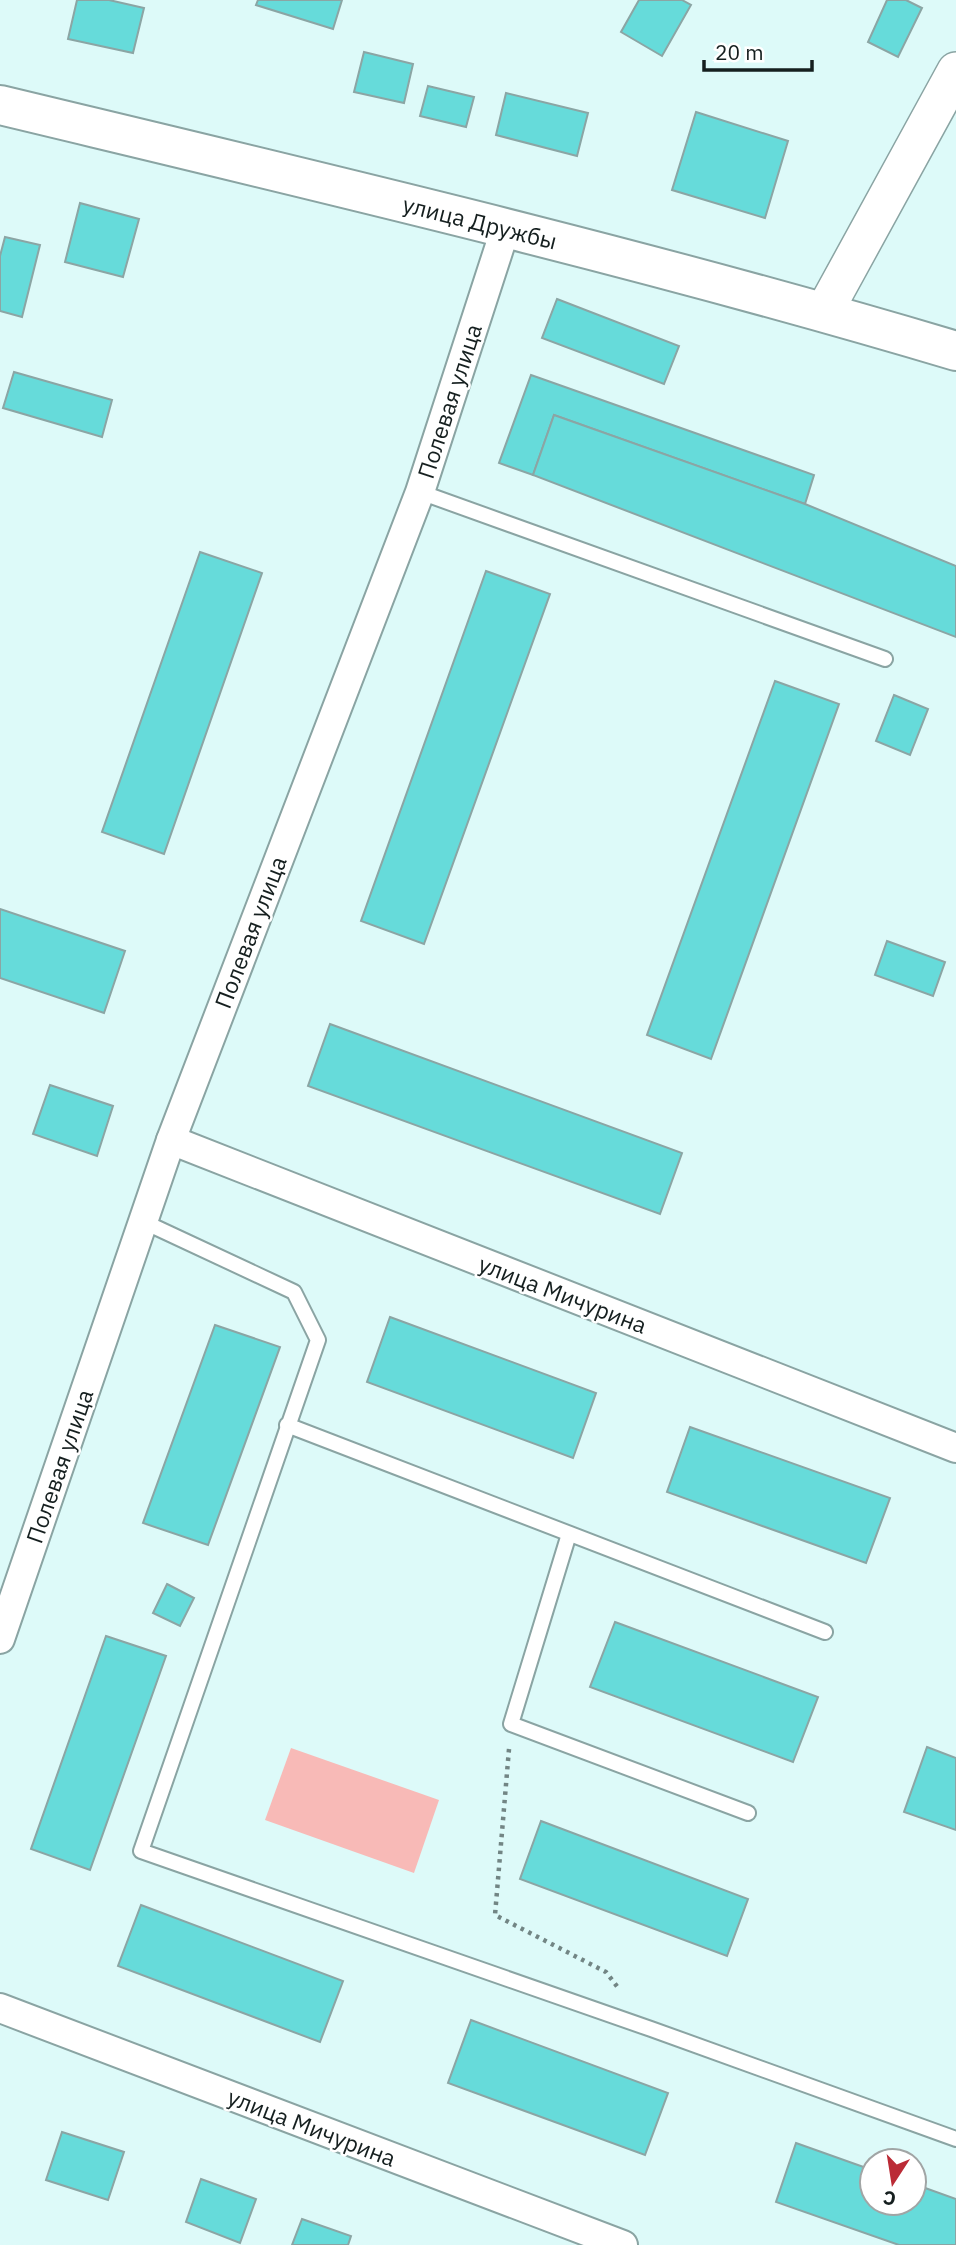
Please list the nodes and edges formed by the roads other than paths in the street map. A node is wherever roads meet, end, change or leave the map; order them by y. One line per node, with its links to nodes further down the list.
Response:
1 (956, 71): 3 (street)
2 (0, 104): 4 (main road, улица Дружбы)
3 (947, 107): 5 (street)
4 (506, 228): 5 (main road, улица Дружбы); 7 (street, Полевая улица)
5 (824, 312): 6 (main road, улица Дружбы)
6 (956, 351)
7 (420, 492): 8 (lane); 9 (street, Полевая улица)
8 (885, 659)
9 (171, 1140): 10 (street, Полевая улица); 12 (street, улица Мичурина)
10 (142, 1221): 11 (lane); 15 (street, Полевая улица)
11 (287, 1425): 13 (lane); 18 (lane)
12 (956, 1448)
13 (569, 1534): 14 (lane); 16 (lane)
14 (825, 1632)
15 (0, 1639)
16 (748, 1813)
17 (0, 2008): 19 (street, улица Мичурина)
18 (956, 2139)
19 (623, 2245)

